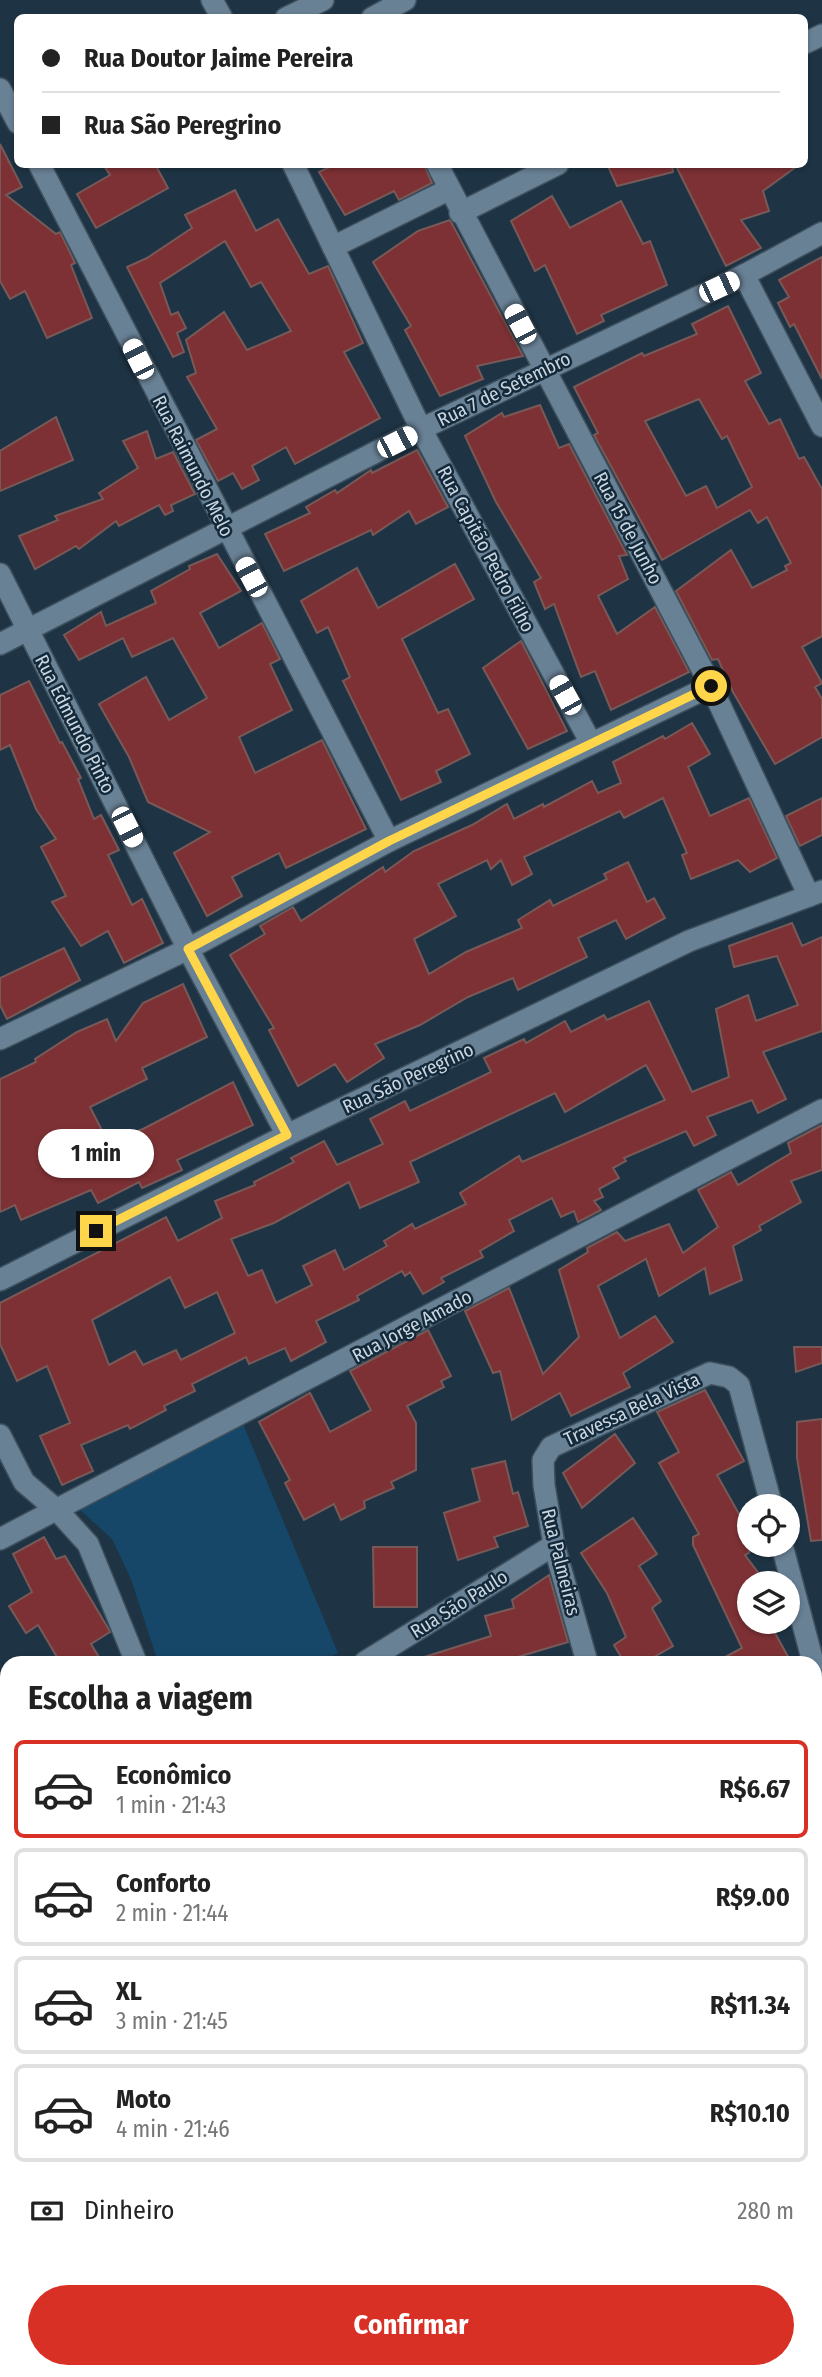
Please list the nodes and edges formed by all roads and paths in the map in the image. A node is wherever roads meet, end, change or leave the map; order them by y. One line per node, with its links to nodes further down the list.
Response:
1 (323, 0): 3 (street)
2 (405, 0): 4 (street)
3 (294, 14)
4 (379, 14)
5 (0, 89): 6 (street)
6 (14, 115)
7 (40, 168): 19 (street, Rua Raimundo Melo)
8 (295, 168): 14 (street, Rua Capitão Pedro Filho)
9 (439, 168): 11 (street, Rua 15 de Junho)
10 (550, 168): 12 (street)
11 (448, 190): 12 (street, Rua 15 de Junho); 14 (street)
12 (460, 213): 16 (street, Rua 15 de Junho)
13 (822, 233): 15 (street, Rua 7 de Setembro)
14 (332, 247): 18 (street, Rua Capitão Pedro Filho)
15 (744, 275): 16 (street, Rua 7 de Setembro); 17 (street)
16 (544, 369): 18 (street, Rua 7 de Setembro); 23 (street, Rua 15 de Junho)
17 (822, 426)
18 (421, 429): 19 (street, Rua 7 de Setembro); 24 (street, Rua Capitão Pedro Filho)
19 (225, 529): 21 (street, Rua 7 de Setembro); 25 (street, Rua Raimundo Melo)
20 (0, 574): 21 (street, Rua Edmundo Pinto)
21 (28, 630): 22 (street, Rua 7 de Setembro); 27 (street, Rua Edmundo Pinto)
22 (0, 644)
23 (711, 686): 24 (street); 26 (street, Rua 15 de Junho)
24 (591, 743): 25 (street)
25 (389, 841): 27 (street)
26 (816, 894): 30 (street, Rua São Peregrino)
27 (188, 949): 28 (street); 30 (street, Rua Edmundo Pinto)
28 (0, 1039)
29 (822, 1110): 35 (street, Rua Jorge Amado)
30 (287, 1135): 31 (street, Rua São Peregrino)
31 (0, 1280)
32 (0, 1435): 35 (street)
33 (543, 1460): 34 (street, Travessa Bela Vista); 37 (street, Rua Palmeiras)
34 (769, 1494)
35 (58, 1511): 36 (street, Rua Jorge Amado); 39 (street)
36 (0, 1539)
37 (554, 1545): 40 (street, Rua São Paulo); 41 (street, Rua Palmeiras)
38 (785, 1557): 42 (street)
39 (134, 1656)
40 (375, 1656)
41 (585, 1656)
42 (811, 1656)

